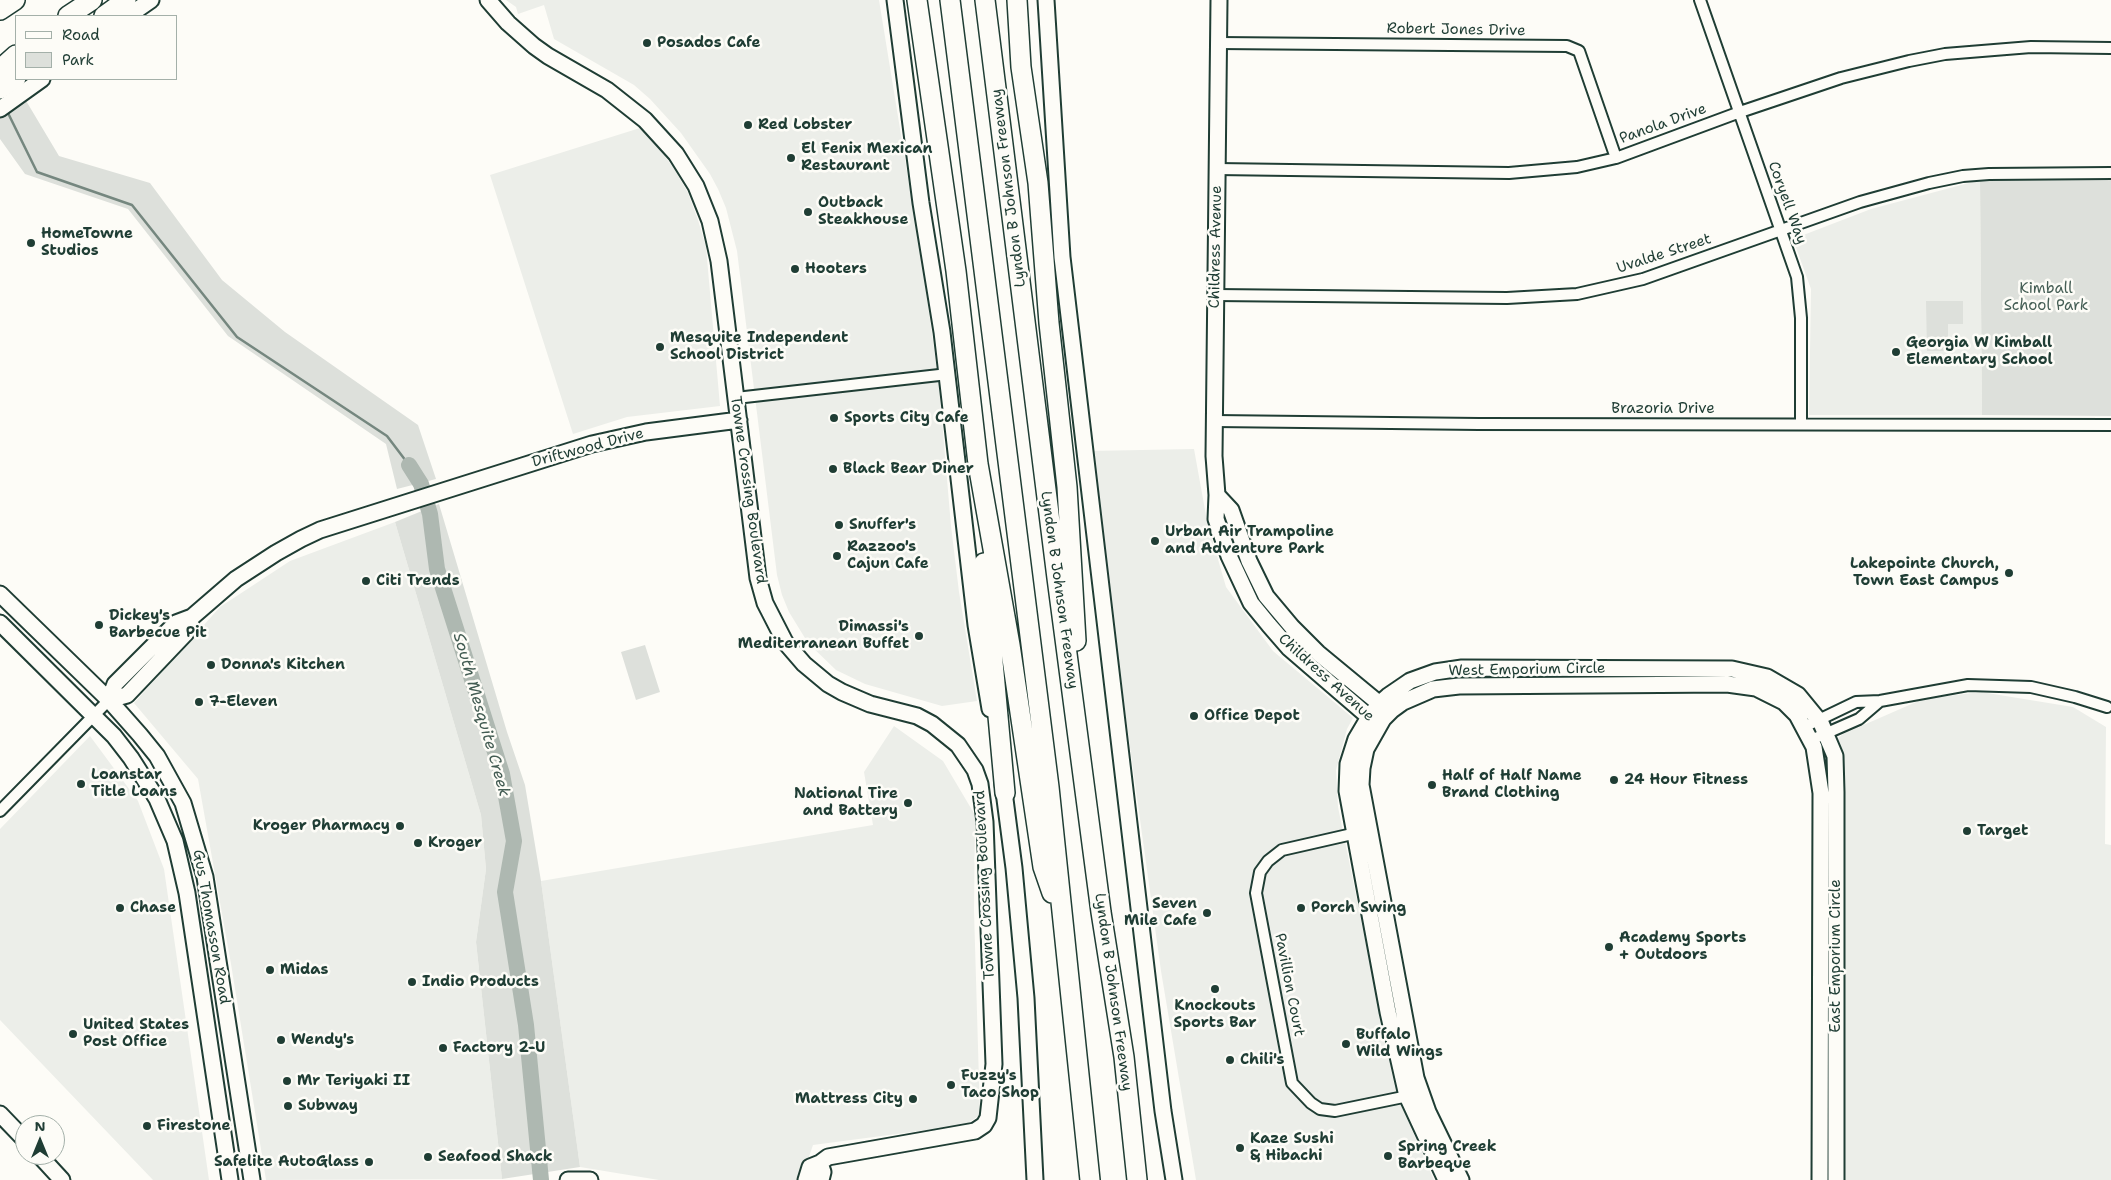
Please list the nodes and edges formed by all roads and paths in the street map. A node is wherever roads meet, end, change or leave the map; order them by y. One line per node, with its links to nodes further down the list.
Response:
1 (15, 0): 16 (highway)
2 (92, 0): 17 (highway)
3 (126, 0): 18 (highway)
4 (151, 0): 19 (street)
5 (488, 0): 37 (street, Towne Crossing Boulevard)
6 (894, 0): 36 (street)
7 (950, 0): 71 (highway)
8 (985, 0): 20 (highway, Lyndon B Johnson Freeway)
9 (991, 0): 20 (highway)
10 (1017, 0): 28 (highway)
11 (1028, 0): 28 (highway)
12 (1046, 0): 94 (street)
13 (1219, 0): 21 (street, Childress Avenue)
14 (1700, 0): 30 (street, Coryell Way)
15 (917, 6): 42 (highway)
16 (0, 10)
17 (70, 15)
18 (105, 15)
19 (129, 15)
20 (990, 32): 54 (highway, Lyndon B Johnson Freeway)
21 (1219, 43): 31 (street, Robert Jones Drive); 32 (street, Childress Avenue)
22 (2111, 48): 30 (street, Panola Drive)
23 (15, 57): 24 (highway)
24 (0, 69)
25 (15, 79): 27 (highway)
26 (41, 80): 29 (street)
27 (0, 89)
28 (1028, 105): 54 (highway)
29 (0, 109)
30 (1740, 112): 31 (street, Panola Drive); 34 (street, Coryell Way)
31 (1616, 158): 32 (street, Panola Drive)
32 (1217, 169): 35 (street, Childress Avenue)
33 (2111, 173): 34 (street, Uvalde Street)
34 (1780, 231): 35 (street, Uvalde Street); 40 (street, Coryell Way)
35 (1216, 295): 39 (street, Childress Avenue)
36 (948, 374): 37 (street); 62 (street)
37 (736, 398): 38 (street, Towne Crossing Boulevard)
38 (738, 420): 52 (street, Driftwood Drive); 82 (street, Towne Crossing Boulevard)
39 (1215, 421): 40 (street, Brazoria Drive); 43 (street, Childress Avenue)
40 (1802, 424): 41 (street, Brazoria Drive)
41 (2111, 425)
42 (982, 489): 62 (highway); 71 (highway)
43 (1217, 495): 46 (street, Childress Avenue); 47 (street, Childress Avenue)
44 (0, 594): 52 (street, Gus Thomasson Road)
45 (0, 623): 57 (street, Gus Thomasson Road)
46 (1294, 630): 47 (street); 56 (street, Childress Avenue)
47 (1281, 639): 59 (street, Childress Avenue)
48 (1558, 668): 49 (street, West Emporium Circle); 51 (street); 56 (street, West Emporium Circle)
49 (1672, 669): 50 (street); 58 (street, West Emporium Circle)
50 (1672, 685): 51 (street, West Emporium Circle); 60 (street, West Emporium Circle)
51 (1558, 686): 56 (street, West Emporium Circle)
52 (109, 700): 57 (street); 63 (street, Gus Thomasson Road)
53 (1880, 701): 55 (street); 58 (street); 61 (street)
54 (1074, 705): 93 (highway, Lyndon B Johnson Freeway)
55 (2110, 705)
56 (1384, 708): 59 (street, West Emporium Circle)
57 (94, 714): 64 (street); 65 (street, Gus Thomasson Road)
58 (1819, 720): 60 (street); 61 (street, West Emporium Circle)
59 (1374, 721): 66 (street, West Emporium Circle)
60 (1808, 733): 61 (street); 67 (street, East Emporium Circle)
61 (1827, 734): 68 (street, East Emporium Circle)
62 (1005, 793): 91 (street)
63 (183, 803): 65 (street); 69 (street, Gus Thomasson Road)
64 (0, 811)
65 (162, 811): 70 (street, Gus Thomasson Road)
66 (1362, 832): 72 (street, West Emporium Circle); 73 (street, West Emporium Circle); 77 (street, Pavillion Court)
67 (1820, 857): 68 (street); 74 (street, East Emporium Circle)
68 (1836, 857): 75 (street, East Emporium Circle)
69 (211, 921): 70 (street); 86 (street, Gus Thomasson Road)
70 (192, 924): 85 (street, Gus Thomasson Road)
71 (1064, 930): 92 (highway)
72 (1394, 962): 73 (street); 76 (street, West Emporium Circle)
73 (1379, 965): 77 (street, West Emporium Circle)
74 (1820, 1000): 75 (street); 79 (street, East Emporium Circle)
75 (1836, 1000): 80 (street, East Emporium Circle)
76 (1422, 1093): 77 (street, Pavillion Court); 96 (street, West Emporium Circle)
77 (1407, 1096): 95 (street, West Emporium Circle)
78 (0, 1114): 81 (street)
79 (1819, 1116): 80 (street); 97 (street, East Emporium Circle)
80 (1836, 1116): 98 (street, East Emporium Circle)
81 (15, 1130)
82 (820, 1163): 89 (street); 90 (street)
83 (48, 1165): 84 (street)
84 (62, 1180)
85 (230, 1180)
86 (252, 1180)
87 (568, 1180): 88 (street)
88 (590, 1180)
89 (806, 1180)
90 (821, 1180)
91 (1035, 1180)
92 (1090, 1180)
93 (1137, 1180)
94 (1174, 1180)
95 (1446, 1180)
96 (1461, 1180)
97 (1820, 1180)
98 (1836, 1180)

